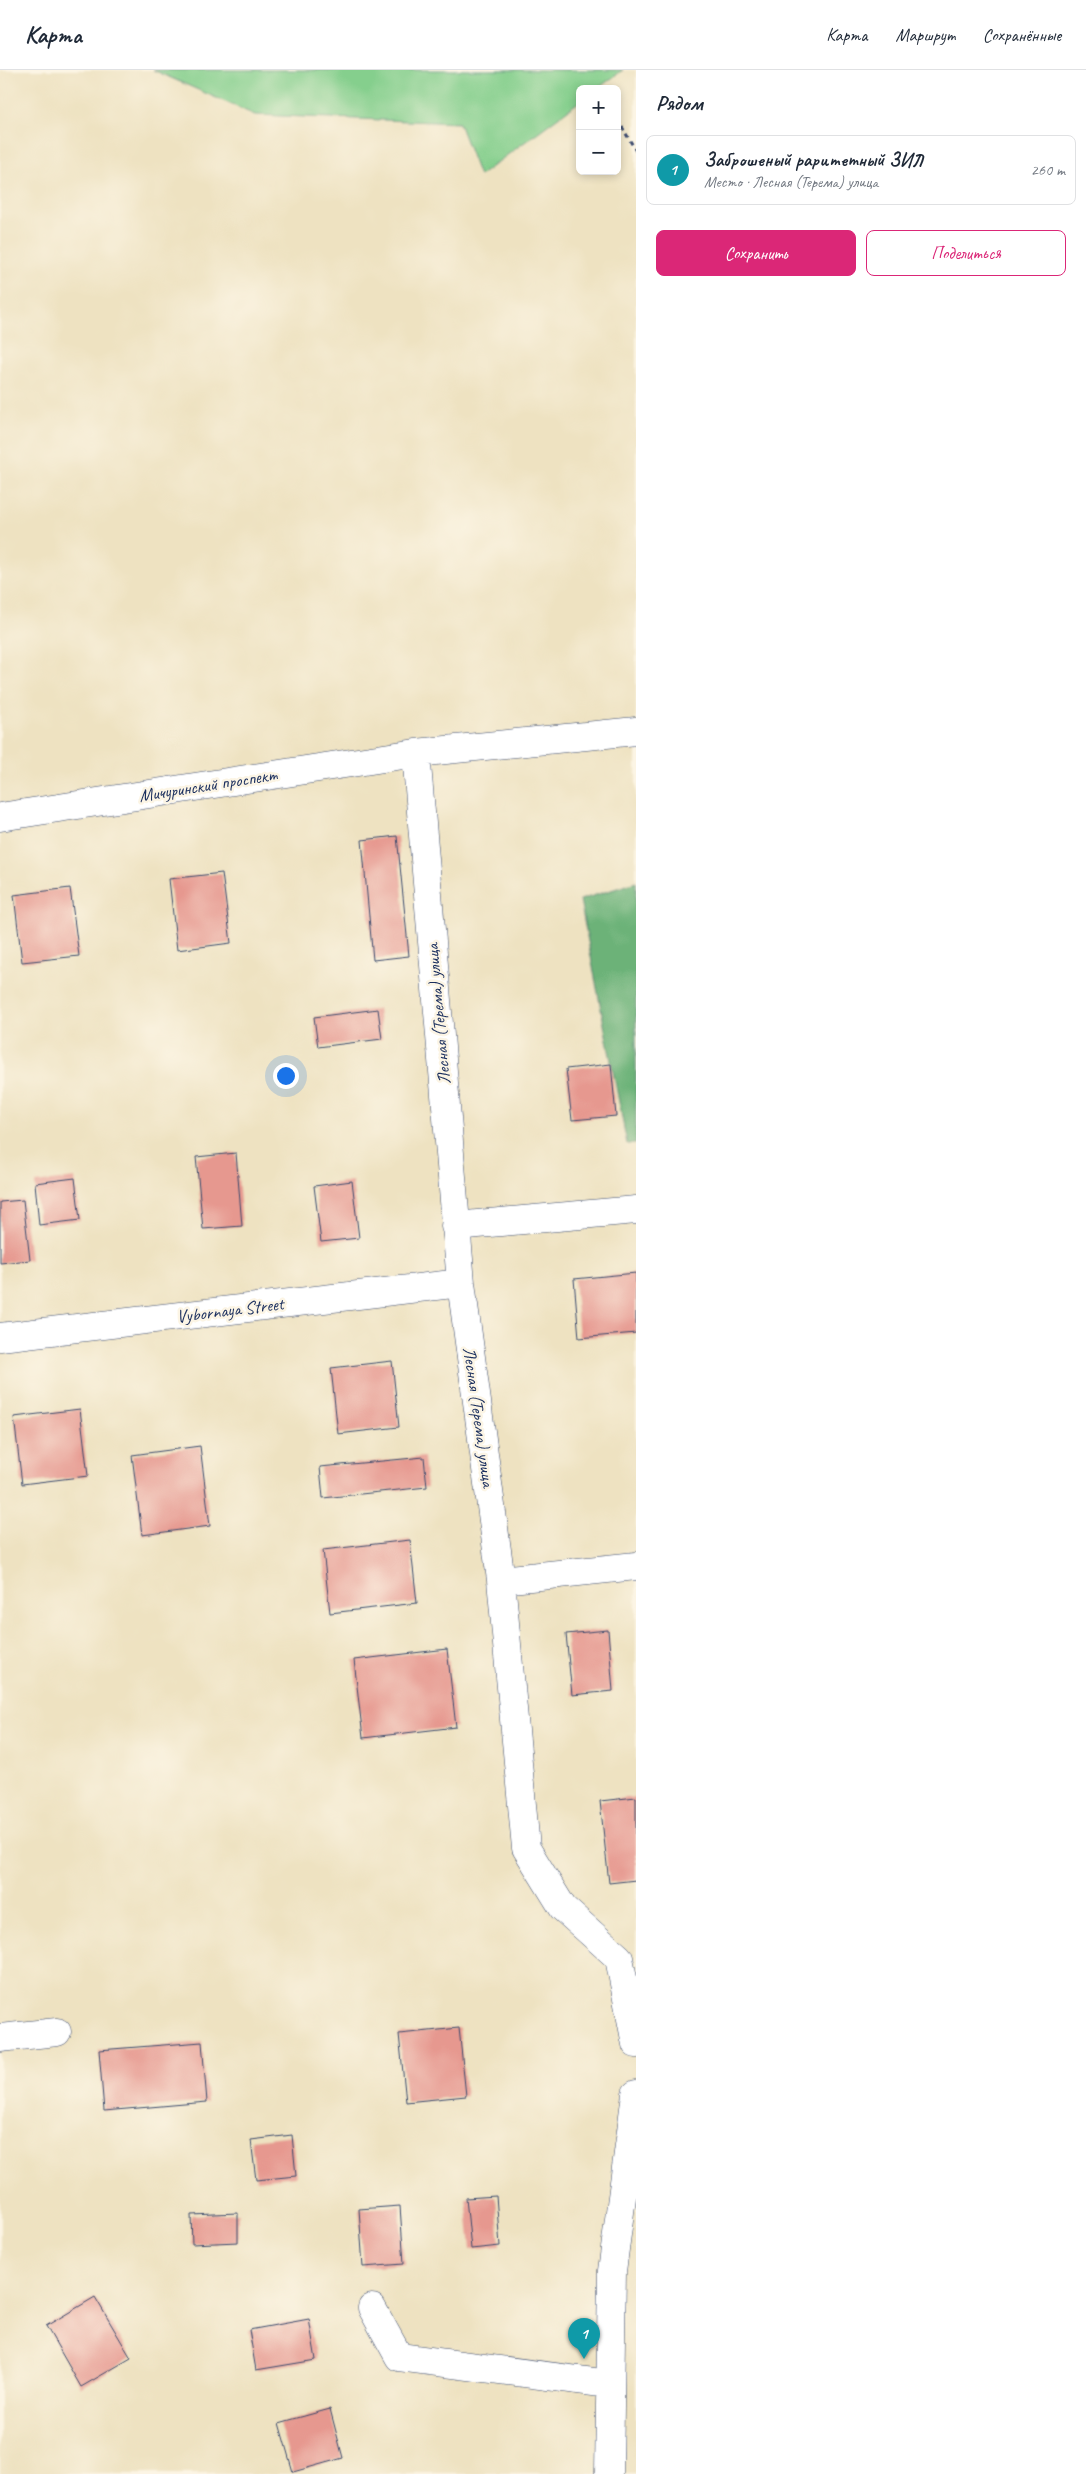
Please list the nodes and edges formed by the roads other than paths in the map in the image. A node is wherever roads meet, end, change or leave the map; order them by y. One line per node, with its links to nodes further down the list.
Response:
1 (636, 731): 2 (street, Мичуринский проспект)
2 (416, 753): 3 (street, Мичуринский проспект); 5 (street, Лесная (Терема) улица)
3 (0, 817)
4 (636, 1210): 5 (street)
5 (455, 1226): 6 (street, Лесная (Терема) улица)
6 (461, 1283): 7 (street, Vybornaya Street); 9 (street, Лесная (Терема) улица)
7 (0, 1337)
8 (636, 1566): 9 (street)
9 (501, 1580): 10 (street, Лесная (Терема) улица)
10 (628, 1957): 13 (street, Лесная (Терема) улица)
11 (57, 2032): 12 (street)
12 (0, 2038)
13 (636, 2044)
14 (636, 2094): 16 (street)
15 (372, 2308): 16 (street)
16 (609, 2384): 17 (street)
17 (609, 2474)

